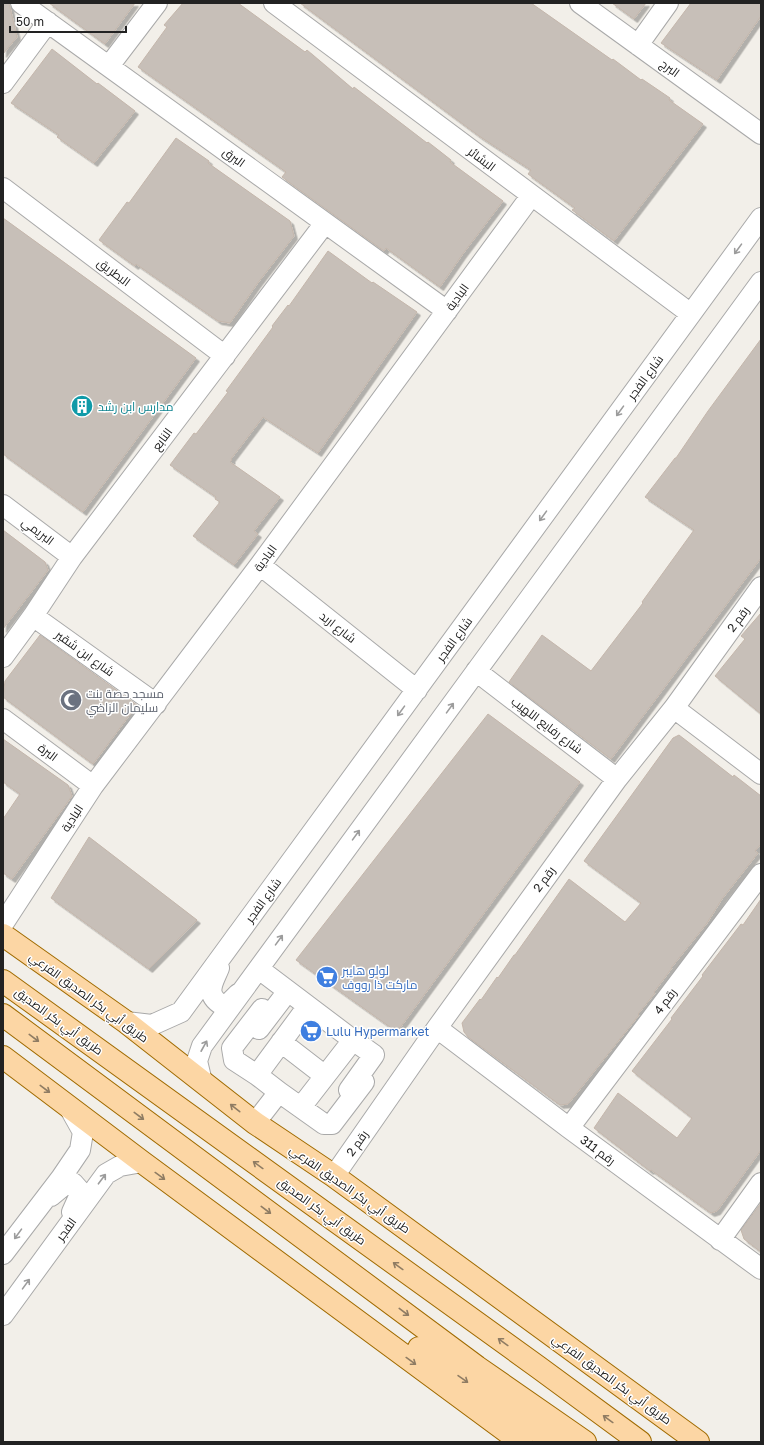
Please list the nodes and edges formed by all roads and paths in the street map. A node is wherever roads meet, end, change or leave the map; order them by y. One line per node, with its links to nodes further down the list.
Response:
1 (21, 3): 6 (street, البرق)
2 (156, 3): 8 (street)
3 (274, 3): 12 (street, البشائر)
4 (580, 3): 7 (street, البرج)
5 (668, 3): 7 (street)
6 (48, 22): 8 (street, البرق); 9 (street)
7 (638, 45): 10 (street, البرج)
8 (109, 66): 14 (street, البرق)
9 (3, 83)
10 (761, 134)
11 (3, 188): 18 (street, البطريق)
12 (531, 196): 16 (street, البادية); 17 (street, البشائر)
13 (761, 218): 17 (street, شارع الفجر, one-way to 17)
14 (325, 223): 16 (street, البرق); 18 (street, النابع)
15 (761, 282): 25 (street)
16 (447, 310): 21 (street, البادية)
17 (691, 314): 26 (street, شارع الفجر, one-way to 26)
18 (225, 356): 20 (street, النابع)
19 (3, 505): 20 (street, البريمي)
20 (72, 557): 23 (street, النابع)
21 (260, 565): 26 (street, شارع اربد); 27 (street, البادية)
22 (761, 587): 28 (street, رقم 2)
23 (33, 616): 24 (street, النابع); 27 (street, شارع ابن شقير)
24 (3, 657)
25 (476, 672): 31 (street, شارع رفايع اللهيب); 38 (street, one-way to 25)
26 (416, 690): 36 (street, شارع الفجر, one-way to 36)
27 (156, 704): 32 (street, البادية)
28 (674, 708): 30 (street); 31 (street, رقم 2)
29 (3, 719): 32 (street, البرة)
30 (761, 774)
31 (617, 779): 45 (street, رقم 2)
32 (93, 786): 34 (street, البادية)
33 (761, 874): 59 (street, رقم 4)
34 (3, 924)
35 (3, 935): 44 (main road, طريق أبي بكر الصديق الفرعي)
36 (230, 944): 38 (street); 44 (street, شارع الفجر)
37 (3, 948): 44 (main road)
38 (255, 973): 40 (street); 52 (street, one-way to 38)
39 (3, 981): 74 (main road, طريق أبي بكر الصديق, one-way to 39)
40 (288, 991): 41 (street); 47 (street)
41 (308, 1006): 46 (street); 48 (street)
42 (262, 1009): 50 (street)
43 (3, 1015): 73 (main road, one-way to 73)
44 (126, 1022): 52 (main road, طريق أبي بكر الصديق الفرعي)
45 (437, 1028): 59 (street, رقم 311); 61 (street, رقم 2)
46 (353, 1040): 51 (street); 55 (street)
47 (249, 1042)
48 (281, 1042): 50 (street); 51 (street)
49 (3, 1057): 56 (main road, one-way to 56)
50 (257, 1075): 54 (street)
51 (325, 1076): 57 (street)
52 (202, 1082): 58 (main road, طريق أبي بكر الصديق الفرعي, one-way to 52)
53 (364, 1082): 57 (street)
54 (279, 1092): 57 (street); 58 (street)
55 (337, 1106)
56 (69, 1107): 60 (main road); 63 (street)
57 (301, 1107)
58 (255, 1123): 61 (main road, طريق أبي بكر الصديق الفرعي)
59 (569, 1128): 65 (street, رقم 311)
60 (142, 1162): 64 (street, الفجر, one-way to 60); 66 (main road, one-way to 66)
61 (334, 1176): 68 (main road, طريق أبي بكر الصديق الفرعي)
62 (761, 1183): 65 (street)
63 (36, 1210): 64 (street); 67 (street, one-way to 67)
64 (65, 1230): 70 (street, الفجر, one-way to 64)
65 (720, 1240): 69 (street, رقم 311)
66 (265, 1253): 71 (main road, one-way to 71); 72 (main road, one-way to 72)
67 (3, 1254)
68 (443, 1256): 75 (main road); 76 (main road, طريق أبي بكر الصديق الفرعي)
69 (761, 1269)
70 (3, 1315)
71 (521, 1442)
72 (553, 1442)
73 (585, 1442)
74 (640, 1442)
75 (674, 1442)
76 (698, 1442)

